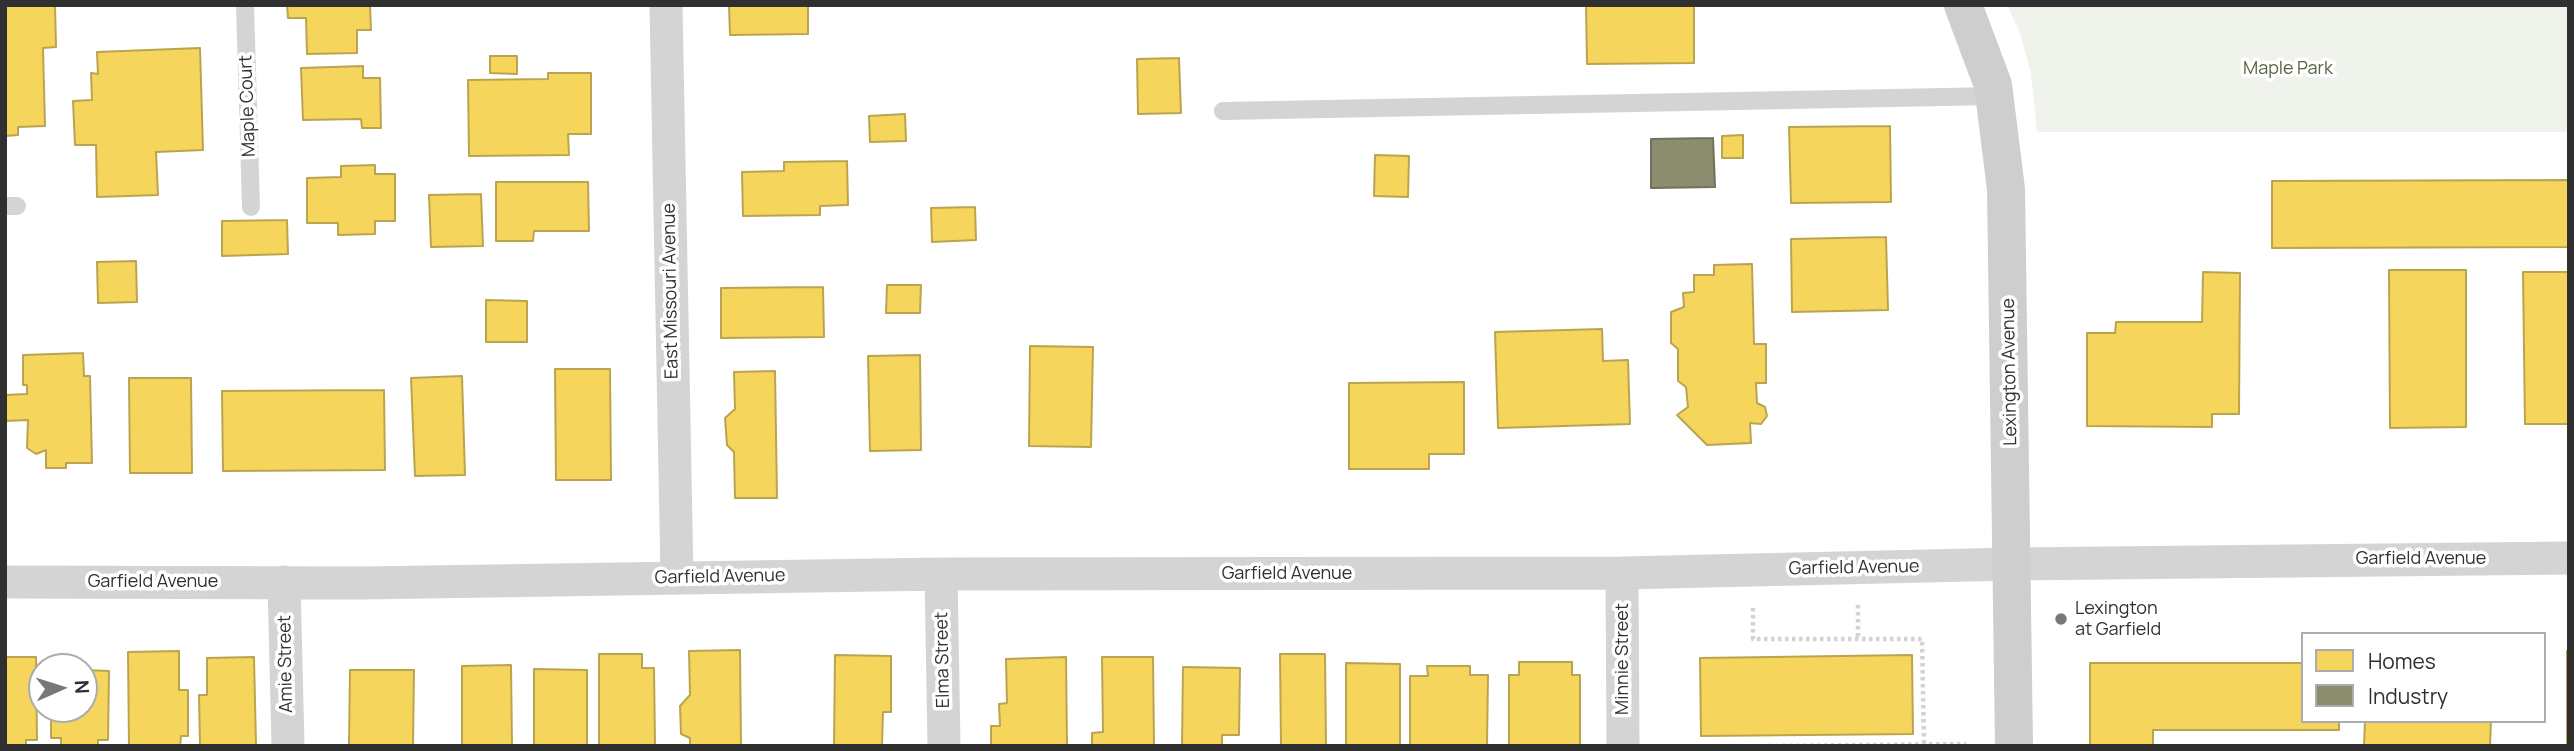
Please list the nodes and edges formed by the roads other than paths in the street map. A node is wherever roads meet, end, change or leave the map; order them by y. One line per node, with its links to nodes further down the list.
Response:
1 (245, 5): 6 (lane, Maple Court)
2 (666, 5): 11 (street, East Missouri Avenue)
3 (1963, 5): 4 (street, Lexington Avenue)
4 (1995, 96): 5 (lane); 8 (street, Lexington Avenue)
5 (1223, 111)
6 (251, 207)
7 (2569, 558): 8 (street, Garfield Avenue)
8 (2013, 564): 9 (street, Garfield Avenue); 17 (street, Lexington Avenue)
9 (1622, 573): 10 (street, Garfield Avenue); 16 (street, Minnie Street)
10 (941, 574): 11 (street, Garfield Avenue); 15 (street, Elma Street)
11 (677, 577): 13 (street, Garfield Avenue)
12 (5, 582): 13 (street, Garfield Avenue)
13 (284, 582): 14 (street, Amie Street)
14 (288, 746)
15 (944, 746)
16 (1623, 746)
17 (2014, 746)

